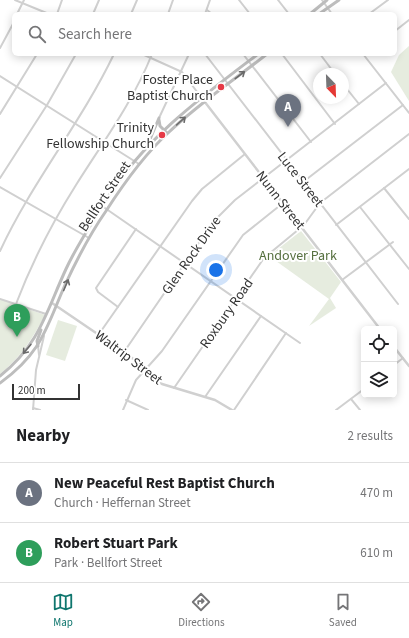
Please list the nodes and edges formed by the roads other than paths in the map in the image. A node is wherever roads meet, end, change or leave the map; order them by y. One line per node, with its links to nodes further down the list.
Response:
1 (15, 0): 12 (street)
2 (62, 0): 18 (street)
3 (99, 0): 19 (street)
4 (136, 0): 20 (street)
5 (173, 0): 21 (street)
6 (210, 0): 15 (street)
7 (239, 0): 23 (street)
8 (278, 0): 24 (street)
9 (327, 0): 13 (main road)
10 (339, 0): 14 (main road)
11 (388, 0): 28 (street)
12 (23, 1): 16 (street); 17 (street)
13 (323, 1): 14 (street); 25 (main road)
14 (328, 8): 26 (main road); 27 (street)
15 (207, 10): 22 (street)
16 (19, 12)
17 (45, 12)
18 (58, 12)
19 (94, 12)
20 (132, 12)
21 (169, 12)
22 (210, 12)
23 (248, 12)
24 (287, 12)
25 (312, 12)
26 (322, 12)
27 (331, 12)
28 (372, 12)
29 (409, 20): 31 (street)
30 (12, 26): 32 (street)
31 (397, 29)
32 (0, 48)
33 (36, 56): 54 (street)
34 (75, 56): 59 (street)
35 (113, 56): 64 (street)
36 (146, 56): 45 (street)
37 (188, 56): 49 (street)
38 (207, 56): 51 (street, Luce Street)
39 (245, 56): 46 (street)
40 (255, 56): 46 (main road, Bellfort Street)
41 (264, 56): 47 (main road, Bellfort Street)
42 (284, 56): 65 (street)
43 (322, 56): 48 (street)
44 (366, 56): 52 (street)
45 (150, 58): 49 (street); 71 (street)
46 (249, 61): 47 (street); 51 (main road, Bellfort Street)
47 (252, 66): 53 (main road, Bellfort Street, one-way to 47); 72 (street)
48 (330, 68)
49 (182, 72): 56 (street, Nunn Street); 63 (street)
50 (0, 76): 54 (street)
51 (225, 80): 53 (street, Luce Street); 56 (main road, Bellfort Street)
52 (386, 83): 58 (street, Glen Rock Drive); 60 (street)
53 (228, 84): 57 (main road, Bellfort Street); 75 (street, Luce Street)
54 (18, 87): 59 (street); 62 (street)
55 (349, 92): 58 (street)
56 (201, 97): 57 (street, Nunn Street); 68 (main road, Bellfort Street)
57 (205, 102): 69 (main road, Bellfort Street, one-way to 57); 74 (street, Nunn Street)
58 (359, 104): 65 (street, Glen Rock Drive)
59 (47, 105): 64 (street); 79 (street)
60 (403, 105): 61 (street); 81 (street)
61 (409, 113)
62 (0, 114)
63 (159, 118): 66 (main road); 67 (main road)
64 (76, 124): 71 (street); 84 (street)
65 (335, 124): 72 (street, Glen Rock Drive)
66 (155, 125): 67 (main road); 73 (main road)
67 (160, 126): 68 (main road)
68 (163, 130): 69 (main road); 73 (main road, Bellfort Street)
69 (167, 133): 77 (main road, Bellfort Street)
70 (409, 134): 86 (street, Roxbury Road)
71 (105, 142): 76 (street); 90 (street)
72 (311, 142): 75 (street, Glen Rock Drive)
73 (145, 149): 76 (main road, Bellfort Street)
74 (246, 154): 80 (street, Nunn Street); 99 (street)
75 (287, 160): 80 (street, Glen Rock Drive); 81 (street, Luce Street)
76 (134, 161): 77 (street); 87 (main road, Bellfort Street)
77 (139, 164): 89 (main road, Bellfort Street)
78 (409, 169): 83 (street)
79 (0, 178)
80 (264, 178): 85 (street, Nunn Street); 102 (street, Glen Rock Drive)
81 (303, 182): 86 (street, Luce Street)
82 (0, 186): 84 (street)
83 (384, 188): 88 (street); 91 (street)
84 (26, 201): 90 (street); 100 (street)
85 (283, 203): 93 (street, Nunn Street); 107 (street)
86 (320, 203): 92 (street, Luce Street); 93 (street, Roxbury Road)
87 (102, 206): 89 (street); 95 (main road, Bellfort Street)
88 (360, 206): 92 (street); 98 (street)
89 (107, 209): 94 (street); 96 (main road, Bellfort Street)
90 (56, 218): 95 (street); 111 (street)
91 (409, 219)
92 (336, 225): 101 (street, Luce Street)
93 (302, 227): 106 (street, Nunn Street); 108 (street, Roxbury Road)
94 (136, 229): 99 (street); 114 (street)
95 (84, 235): 96 (street); 103 (main road, Bellfort Street)
96 (89, 238): 105 (main road, Bellfort Street)
97 (393, 242): 98 (street)
98 (390, 244): 101 (street); 104 (street)
99 (161, 246): 102 (street); 114 (street)
100 (0, 252)
101 (366, 262): 106 (street); 112 (street, Luce Street)
102 (185, 264): 107 (street); 125 (street, Glen Rock Drive)
103 (67, 268): 105 (main road); 110 (main road, Bellfort Street)
104 (409, 269)
105 (72, 271): 113 (main road, Bellfort Street, one-way to 105)
106 (342, 280): 117 (street, Nunn Street)
107 (210, 281): 108 (street); 130 (street)
108 (236, 298): 116 (street); 133 (street, Roxbury Road)
109 (0, 299): 111 (street)
110 (52, 303): 113 (street, Waltrip Street); 115 (main road, Bellfort Street)
111 (16, 304): 115 (street)
112 (398, 304)
113 (58, 305): 120 (street, Waltrip Street); 121 (main road, Bellfort Street)
114 (118, 307): 120 (street)
115 (48, 315): 118 (main road, Bellfort Street)
116 (261, 316): 119 (street); 135 (street)
117 (378, 326)
118 (41, 328): 123 (main road); 131 (main road, Bellfort Street, one-way to 131)
119 (286, 333): 122 (street); 142 (street)
120 (99, 334): 125 (street, Waltrip Street)
121 (44, 336): 123 (main road, Bellfort Street); 126 (street)
122 (300, 342)
123 (38, 346): 126 (street); 132 (main road, Bellfort Street)
124 (397, 350): 127 (street)
125 (124, 352): 130 (street, Waltrip Street)
126 (39, 358): 138 (street)
127 (403, 358): 128 (street); 129 (street)
128 (397, 363)
129 (409, 366)
130 (144, 370): 133 (street, Waltrip Street); 137 (street)
131 (0, 376)
132 (0, 382)
133 (174, 388): 135 (street, Waltrip Street)
134 (361, 391): 136 (street)
135 (205, 397): 142 (street, Waltrip Street)
136 (351, 399): 143 (street); 144 (street)
137 (126, 400): 140 (street); 141 (street)
138 (33, 409): 139 (street)
139 (40, 410)
140 (124, 410)
141 (148, 410)
142 (233, 410)
143 (336, 410)
144 (360, 410)

